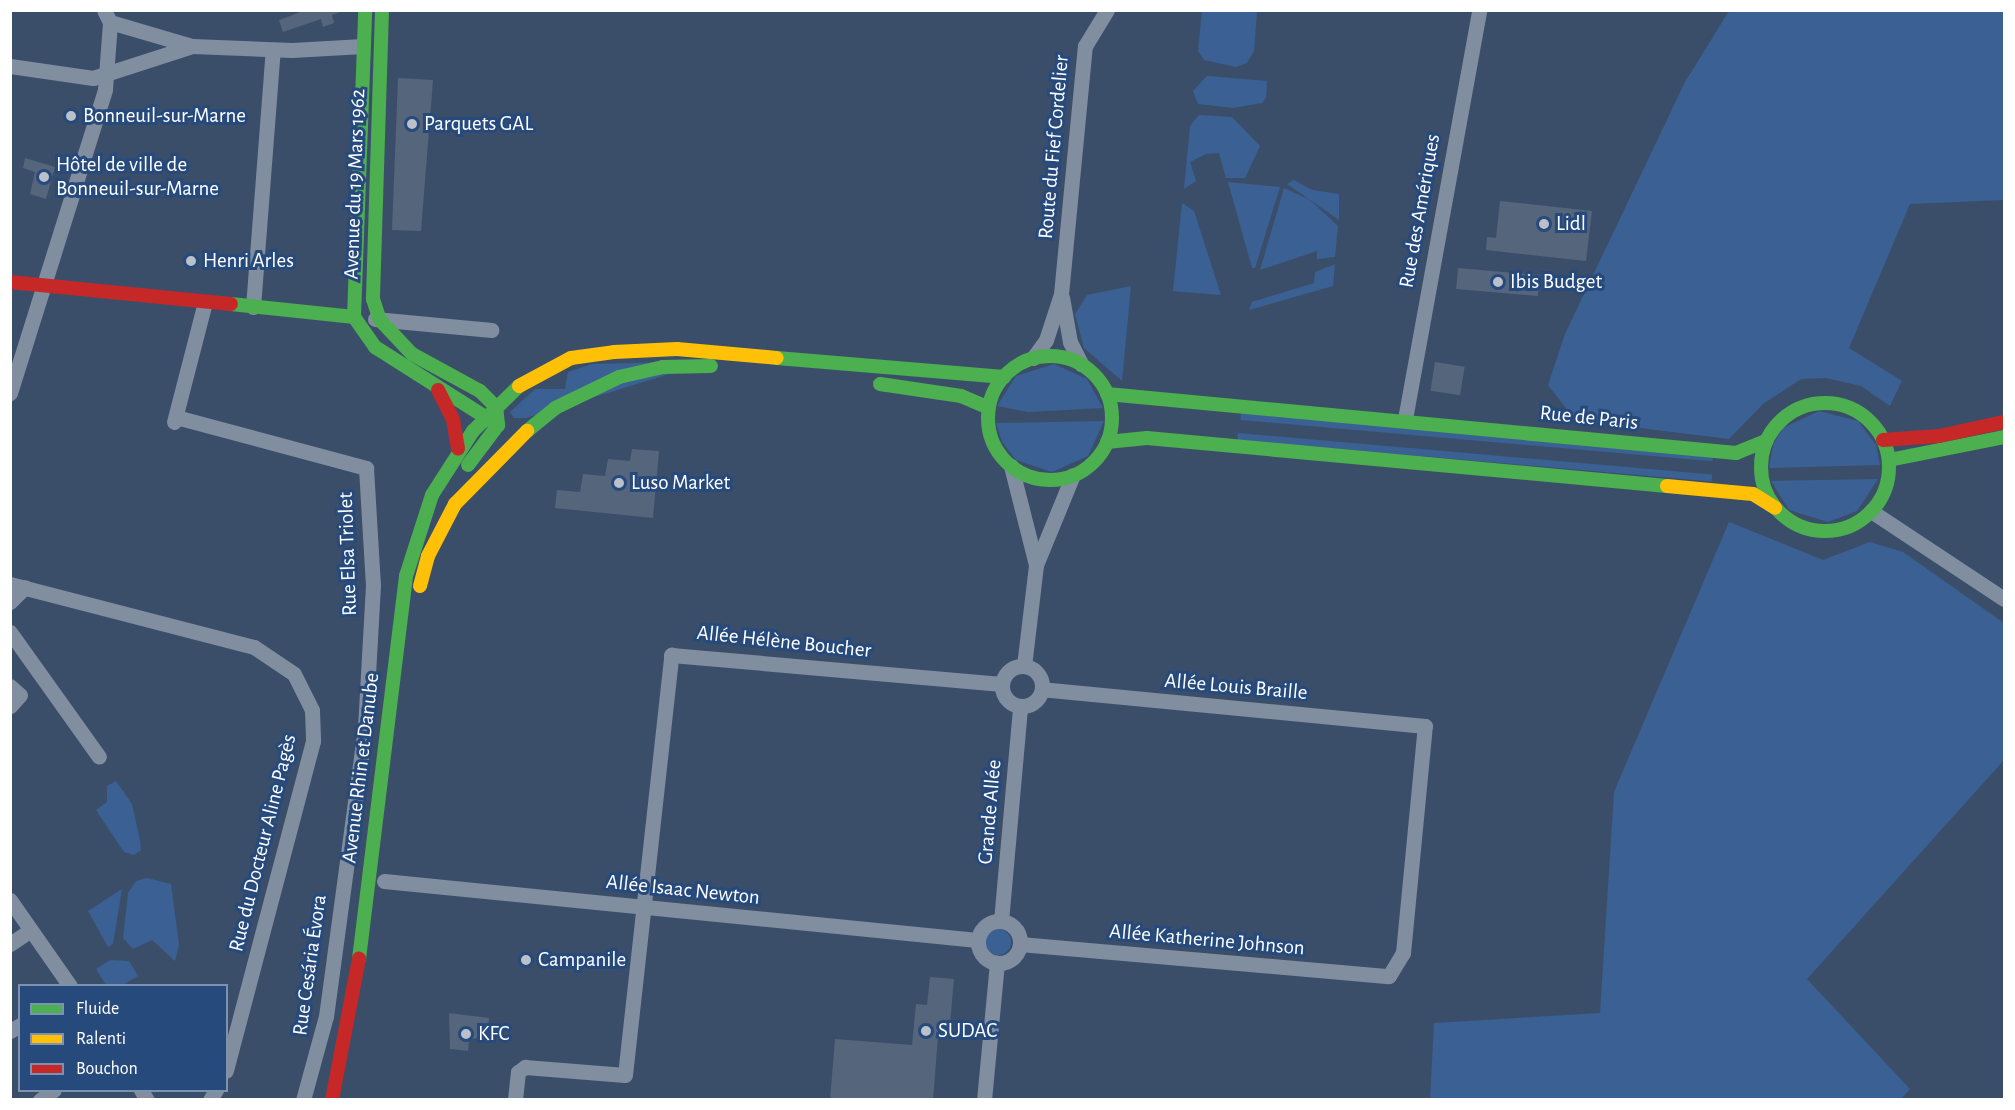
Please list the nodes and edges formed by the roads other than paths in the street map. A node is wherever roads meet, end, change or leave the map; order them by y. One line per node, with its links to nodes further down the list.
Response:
1 (365, 10): 7 (main road, Avenue du 19 Mars 1962)
2 (382, 10): 17 (main road, Avenue du 19 Mars 1962)
3 (1107, 10): 13 (street, Route du Fief Cordelier)
4 (1479, 10): 29 (street, Rue des Amériques)
5 (107, 16): 6 (street); 10 (street)
6 (192, 45): 8 (street); 10 (street)
7 (363, 45): 8 (street); 16 (main road, Avenue du 19 Mars 1962)
8 (273, 50): 15 (street)
9 (10, 66): 10 (street)
10 (105, 74): 12 (street)
11 (10, 282): 12 (main road)
12 (42, 286): 14 (main road); 25 (street)
13 (1061, 294): 19 (street, Route du Fief Cordelier); 20 (street, Route du Fief Cordelier)
14 (205, 302): 15 (main road); 55 (street, Rue Elsa Triolet)
15 (253, 307): 16 (main road)
16 (354, 317): 17 (street); 22 (main road)
17 (380, 320): 18 (street); 23 (main road)
18 (491, 330)
19 (1033, 358): 20 (main road); 21 (main road)
20 (1082, 364): 26 (main road)
21 (1004, 377): 24 (main road); 28 (main road)
22 (438, 390): 30 (main road); 37 (main road)
23 (480, 391): 24 (main road); 27 (main road)
24 (511, 391): 27 (main road)
25 (10, 393)
26 (1107, 394): 29 (main road, Rue de Paris); 36 (main road)
27 (496, 407): 30 (main road)
28 (988, 408): 32 (main road); 39 (main road)
29 (1405, 419): 35 (main road, Rue de Paris)
30 (492, 421): 32 (main road); 37 (main road, Avenue Rhin et Danube); 43 (main road)
31 (2004, 422): 34 (main road)
32 (519, 437): 43 (main road)
33 (2004, 437): 38 (main road)
34 (1883, 440): 35 (main road); 38 (main road)
35 (1766, 441): 41 (main road)
36 (1107, 442): 40 (main road); 41 (main road)
37 (458, 449): 72 (main road, Avenue Rhin et Danube)
38 (1888, 460): 42 (main road)
39 (1011, 466): 40 (main road); 44 (street)
40 (1073, 475): 44 (street)
41 (1775, 508): 42 (main road)
42 (1871, 511): 46 (street)
43 (442, 523): 57 (main road, Avenue Rhin et Danube)
44 (1036, 565): 49 (street)
45 (18, 585): 47 (street); 69 (street, Rue du Docteur Aline Pagès)
46 (2004, 599)
47 (10, 602)
48 (10, 632): 56 (street)
49 (1024, 666): 50 (street); 52 (street)
50 (1002, 684): 54 (street); 59 (street, Allée Hélène Boucher)
51 (10, 686): 53 (street)
52 (1042, 688): 54 (street); 66 (street, Allée Louis Braille)
53 (10, 706)
54 (1020, 707): 60 (street, Grande Allée)
55 (366, 728): 71 (street, Rue Cesária Évora)
56 (99, 757)
57 (384, 881): 59 (street, Allée Isaac Newton); 68 (main road, Avenue Rhin et Danube)
58 (10, 900): 61 (street)
59 (644, 907): 62 (street, Allée Isaac Newton); 74 (street)
60 (1001, 921): 62 (street); 64 (street)
61 (31, 930): 63 (street); 67 (street)
62 (977, 940): 65 (street)
63 (10, 944)
64 (1020, 944): 65 (street); 66 (street, Allée Katherine Johnson)
65 (997, 963): 75 (street)
66 (1389, 976)
67 (69, 984)
68 (371, 985)
69 (228, 1063)
70 (352, 1083): 73 (main road)
71 (303, 1100)
72 (332, 1100)
73 (347, 1100)
74 (515, 1100)
75 (984, 1100)

